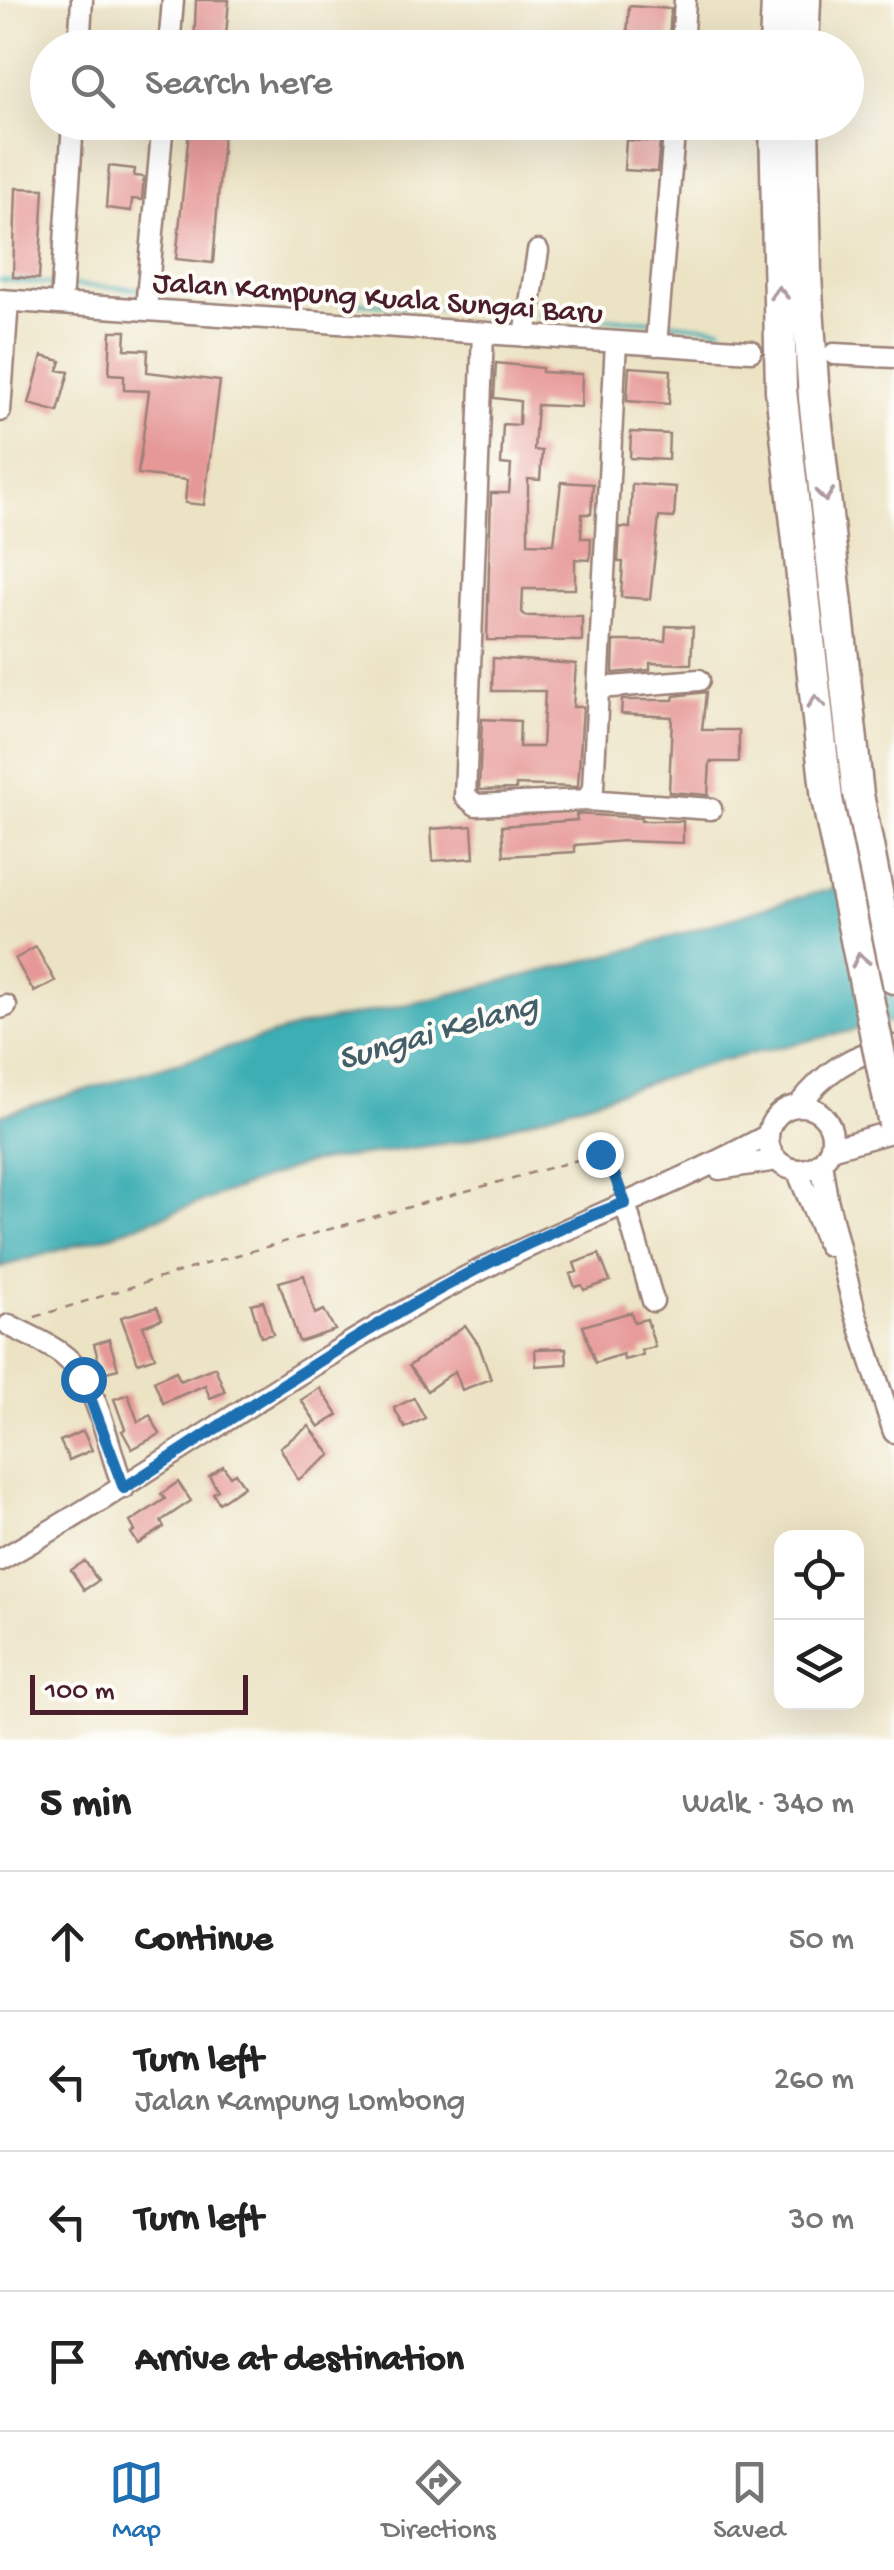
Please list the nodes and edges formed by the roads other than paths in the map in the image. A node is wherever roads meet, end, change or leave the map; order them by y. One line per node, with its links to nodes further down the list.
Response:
1 (82, 0): 6 (street)
2 (173, 0): 7 (street)
3 (686, 0): 8 (street)
4 (777, 0): 9 (highway)
5 (805, 0): 10 (highway)
6 (80, 30)
7 (170, 30)
8 (684, 30)
9 (776, 30)
10 (803, 30)
11 (73, 140): 17 (street)
12 (160, 140): 18 (street)
13 (674, 140): 20 (street)
14 (775, 140): 35 (highway, one-way to 14, bridge)
15 (803, 140): 32 (highway, one-way to 32)
16 (538, 251): 21 (street)
17 (62, 292): 18 (street, Jalan Kampung Kuala Sungai Baru); 19 (street, Jalan Kampung Kuala Sungai Baru)
18 (147, 297): 22 (street, Jalan Kampung Kuala Sungai Baru)
19 (4, 300): 27 (street)
20 (658, 328): 23 (street, Jalan Kampung Kuala Sungai Baru); 24 (street, Jalan Kampung Kuala Sungai Baru)
21 (526, 329): 22 (street, Jalan Kampung Kuala Sungai Baru); 23 (street, Jalan Kampung Kuala Sungai Baru)
22 (483, 333): 30 (street)
23 (616, 342): 29 (street)
24 (751, 351)
25 (834, 354): 26 (street)
26 (894, 357)
27 (0, 412)
28 (699, 680): 29 (street)
29 (599, 688): 30 (street)
30 (587, 800): 31 (street)
31 (711, 809)
32 (894, 978)
33 (894, 1046): 34 (street)
34 (798, 1106): 37 (street); 38 (street)
35 (894, 1124)
36 (894, 1132): 38 (street)
37 (768, 1135): 39 (street); 41 (street)
38 (826, 1156): 40 (street); 44 (street)
39 (777, 1160): 40 (street); 41 (street)
40 (797, 1170): 44 (street)
41 (702, 1171): 42 (street)
42 (625, 1203): 43 (street); 47 (street)
43 (652, 1301)
44 (855, 1312): 46 (street)
45 (9, 1325): 47 (street)
46 (894, 1432)
47 (124, 1488): 48 (street)
48 (0, 1560)

